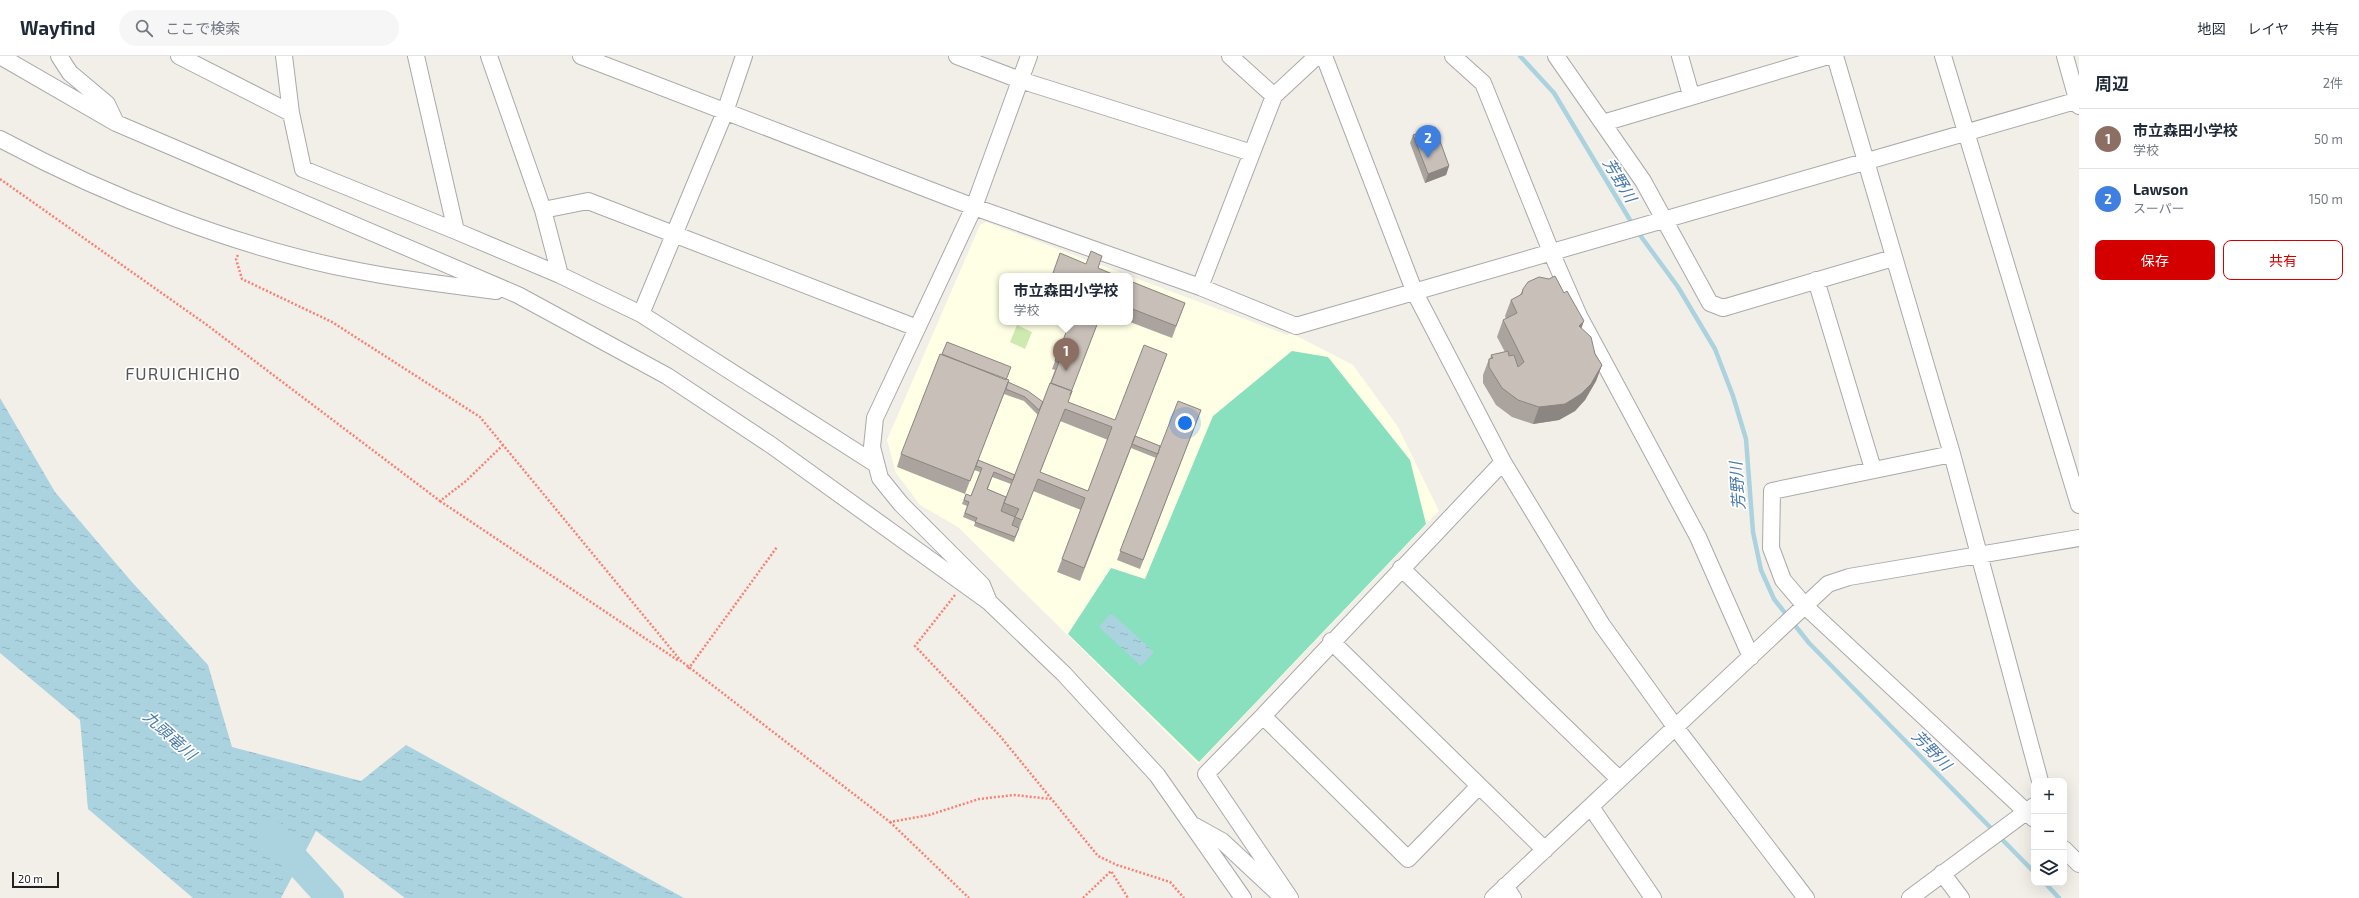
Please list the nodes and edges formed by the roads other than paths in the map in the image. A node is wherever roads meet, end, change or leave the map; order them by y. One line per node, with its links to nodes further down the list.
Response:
1 (0, 56): 27 (street)
2 (59, 56): 27 (street)
3 (179, 56): 26 (street)
4 (284, 56): 26 (street)
5 (416, 56): 36 (street)
6 (489, 56): 34 (street)
7 (581, 56): 25 (street)
8 (744, 56): 25 (street)
9 (957, 56): 21 (street)
10 (1029, 56): 21 (street)
11 (1230, 56): 23 (street)
12 (1318, 56): 23 (street)
13 (1324, 56): 43 (street)
14 (1453, 56): 38 (street)
15 (1556, 56): 28 (street)
16 (1680, 56): 22 (street)
17 (1828, 56): 22 (street)
18 (1835, 56): 32 (street)
19 (1943, 56): 29 (street)
20 (2065, 56): 24 (street)
21 (1020, 80): 31 (street); 33 (street)
22 (1691, 95): 28 (street)
23 (1274, 96): 31 (street)
24 (2078, 102): 29 (street)
25 (725, 112): 33 (street); 37 (street)
26 (291, 113): 36 (street)
27 (116, 123): 44 (street)
28 (1603, 123): 35 (street)
29 (1965, 132): 32 (street); 51 (street)
30 (0, 139): 44 (street)
31 (1252, 153): 42 (street)
32 (1865, 160): 35 (street); 39 (street)
33 (974, 207): 42 (street); 46 (street)
34 (543, 210): 37 (street); 40 (street)
35 (1664, 220): 38 (street); 41 (street)
36 (456, 231): 40 (street)
37 (674, 234): 45 (street); 46 (street)
38 (1552, 254): 43 (street); 58 (street)
39 (1893, 258): 41 (street); 47 (street)
40 (560, 276): 45 (street)
41 (1816, 280): 50 (street)
42 (1200, 287): 43 (street)
43 (1415, 293): 48 (street)
44 (518, 295): 55 (street)
45 (641, 314): 49 (street)
46 (917, 328): 49 (street)
47 (1952, 454): 50 (street); 53 (street)
48 (1503, 462): 54 (street); 60 (street)
49 (874, 463): 55 (street)
50 (1873, 469): 56 (street)
51 (2079, 505)
52 (2079, 538): 53 (street)
53 (1980, 556): 56 (street); 61 (street)
54 (1401, 568): 57 (street); 62 (street)
55 (989, 602): 67 (street)
56 (1802, 610): 58 (street); 65 (street)
57 (1331, 641): 59 (street); 63 (street)
58 (1751, 657): 60 (street)
59 (1263, 716): 63 (street); 75 (street)
60 (1676, 728): 62 (street); 78 (street)
61 (2039, 778)
62 (1619, 779): 64 (street)
63 (1479, 786): 68 (street)
64 (1591, 807): 68 (street); 77 (street)
65 (2031, 811)
66 (2031, 813): 71 (street)
67 (1192, 824): 73 (street); 74 (street)
68 (1545, 850): 72 (street)
69 (2065, 850): 70 (street)
70 (2079, 864)
71 (1942, 873): 79 (street); 80 (street)
72 (1509, 892): 76 (street)
73 (1243, 898)
74 (1283, 898)
75 (1290, 898)
76 (1493, 898)
77 (1653, 898)
78 (1806, 898)
79 (1910, 898)
80 (1961, 898)

